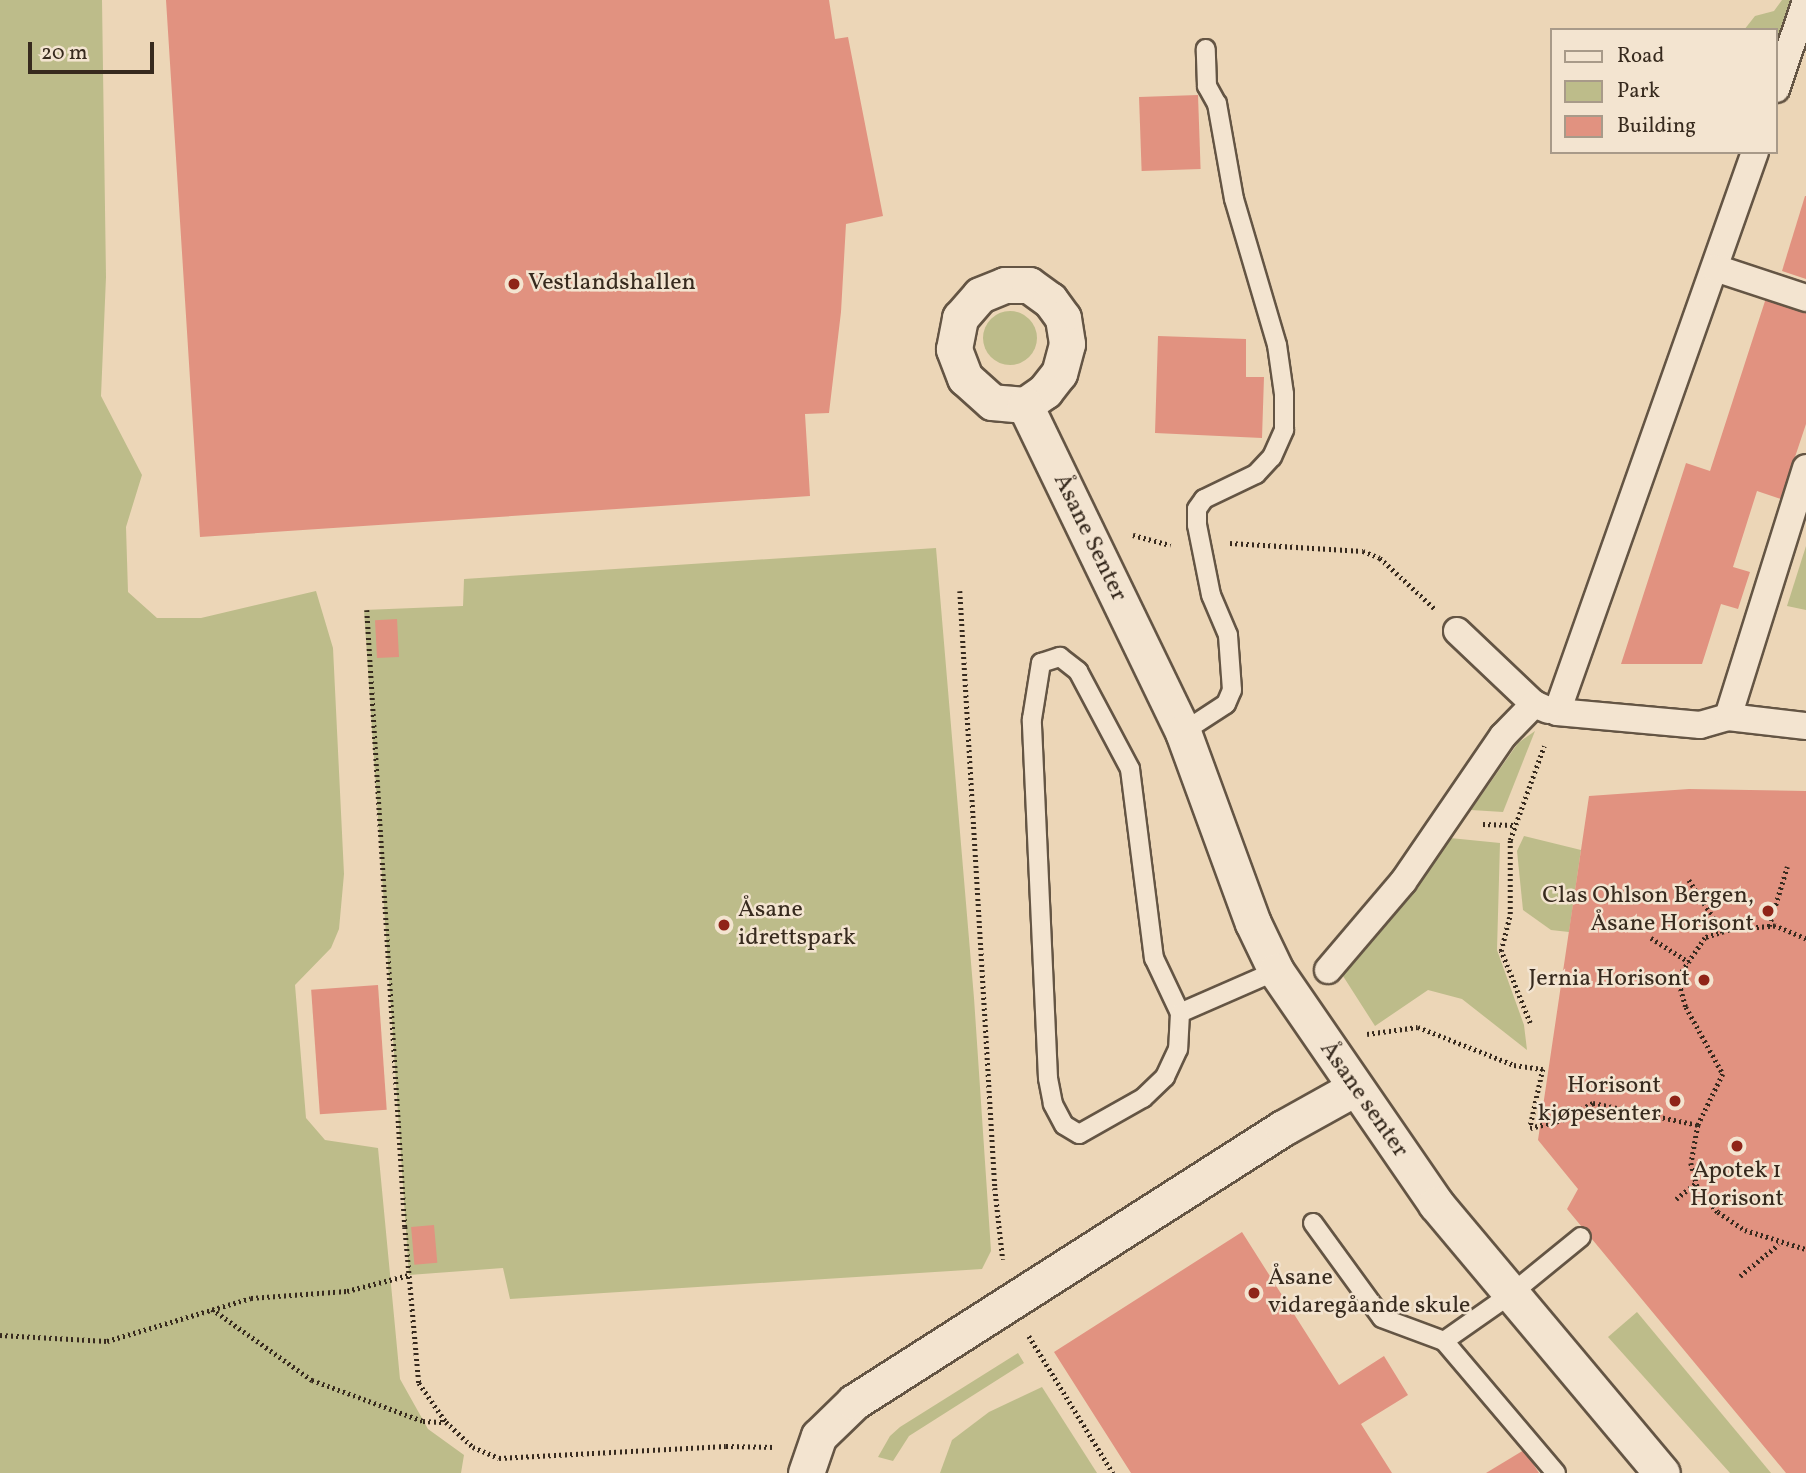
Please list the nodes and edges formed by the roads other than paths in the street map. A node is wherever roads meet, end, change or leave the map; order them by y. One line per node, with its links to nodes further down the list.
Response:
1 (1806, 1): 3 (street)
2 (1206, 49): 14 (lane)
3 (1778, 83)
4 (1754, 154): 5 (street)
5 (1715, 268): 6 (street); 11 (street)
6 (1806, 298)
7 (1024, 405): 10 (street, Åsane Senter)
8 (1806, 468): 12 (street)
9 (1457, 631): 11 (street)
10 (1154, 672): 14 (street, Åsane senter)
11 (1546, 708): 12 (street); 15 (street)
12 (1728, 717): 13 (street)
13 (1806, 726)
14 (1183, 732): 16 (street, Åsane senter)
15 (1328, 970)
16 (1276, 971): 17 (lane); 18 (street, Åsane senter)
17 (1180, 1013): 17 (lane)
18 (1355, 1088): 21 (street, Åsane senter); 23 (street)
19 (1313, 1223): 22 (lane)
20 (1581, 1237): 21 (lane)
21 (1511, 1294): 22 (lane); 25 (street, Åsane senter)
22 (1444, 1341): 24 (lane)
23 (806, 1473)
24 (1556, 1473)
25 (1662, 1473)

